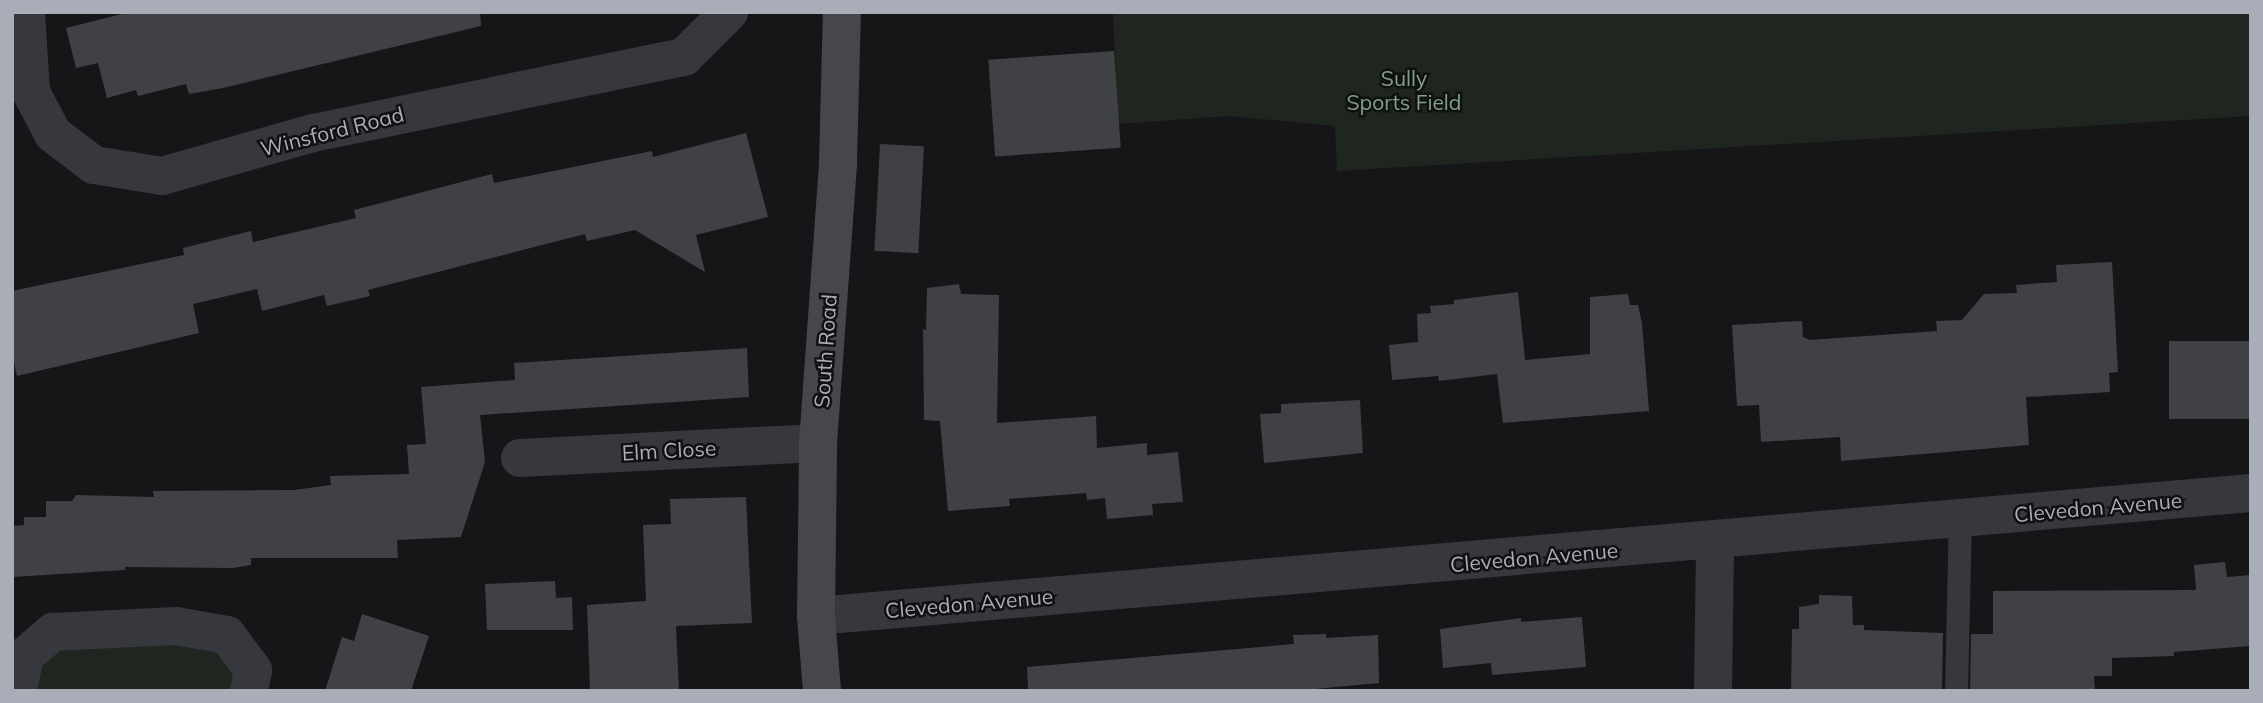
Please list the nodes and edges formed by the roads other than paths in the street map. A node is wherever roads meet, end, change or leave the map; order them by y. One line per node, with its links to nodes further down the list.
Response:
1 (26, 12): 2 (street, Winsford Road)
2 (729, 12)
3 (842, 12): 4 (main road, South Road)
4 (818, 443): 5 (street, Elm Close); 9 (main road, South Road)
5 (520, 458)
6 (2251, 493): 7 (street, Clevedon Avenue)
7 (1960, 519): 8 (street, Clevedon Avenue); 14 (lane)
8 (1715, 542): 9 (street, Clevedon Avenue); 13 (street)
9 (816, 616): 12 (main road, South Road)
10 (18, 691): 11 (street)
11 (249, 691)
12 (822, 691)
13 (1713, 691)
14 (1956, 691)

